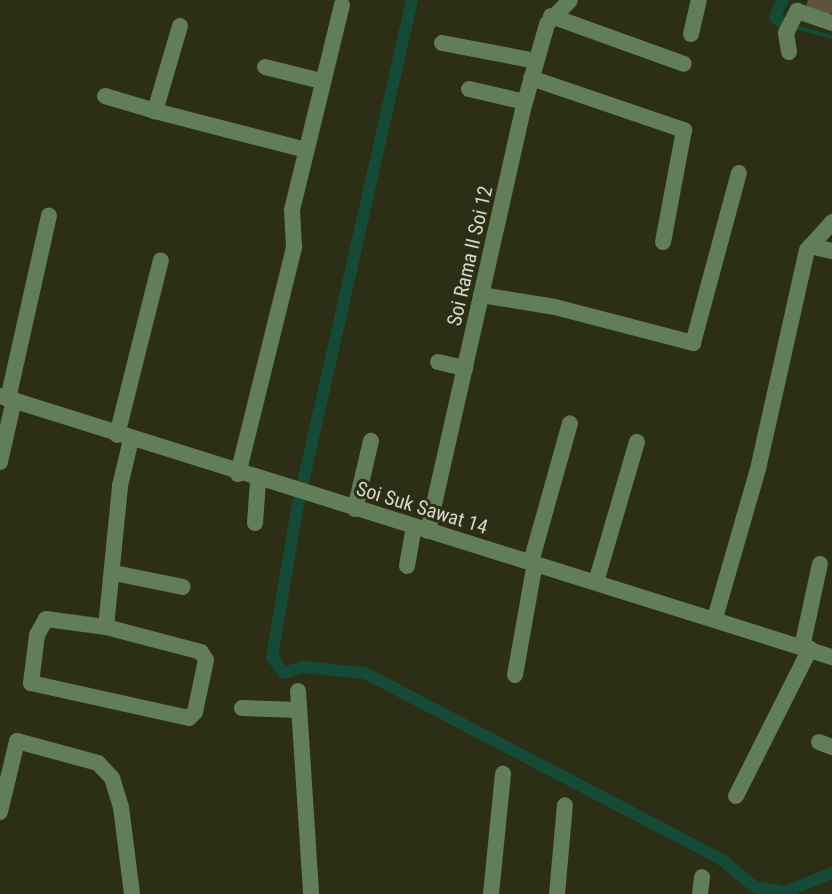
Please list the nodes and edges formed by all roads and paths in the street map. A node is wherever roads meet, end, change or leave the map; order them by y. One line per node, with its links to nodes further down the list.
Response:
1 (570, 0): 4 (street)
2 (699, 0): 8 (street)
3 (342, 5): 15 (street)
4 (551, 16): 11 (street, Soi Rama II Soi 12); 12 (street)
5 (795, 16): 6 (street); 10 (street)
6 (832, 23)
7 (180, 26): 19 (street)
8 (691, 34)
9 (442, 43): 11 (street)
10 (789, 52)
11 (536, 61): 14 (street, Soi Rama II Soi 12)
12 (684, 64)
13 (265, 67): 15 (street)
14 (531, 78): 18 (street, Soi Rama II Soi 12); 24 (street)
15 (321, 81): 20 (street)
16 (469, 89): 18 (street)
17 (105, 96): 19 (street)
18 (525, 102): 28 (street, Soi Rama II Soi 12)
19 (155, 111): 20 (street)
20 (306, 150): 37 (street)
21 (739, 173): 28 (street)
22 (49, 216): 31 (street)
23 (832, 222): 25 (street)
24 (663, 242)
25 (810, 246): 26 (street); 48 (street)
26 (832, 251)
27 (161, 260): 33 (street)
28 (481, 295): 30 (street, Soi Rama II Soi 12)
29 (438, 362): 30 (street)
30 (465, 368): 41 (street, Soi Rama II Soi 12)
31 (7, 398): 33 (street, Soi Suk Sawat 14); 36 (street)
32 (570, 423): 42 (street)
33 (124, 437): 37 (street, Soi Suk Sawat 14); 45 (street)
34 (371, 441): 39 (street)
35 (637, 442): 46 (street)
36 (0, 462)
37 (238, 474): 38 (street, Soi Suk Sawat 14)
38 (258, 481): 39 (street, Soi Suk Sawat 14); 40 (street)
39 (355, 509): 41 (street, Soi Suk Sawat 14)
40 (255, 523)
41 (421, 529): 42 (street, Soi Suk Sawat 14); 44 (street, Soi Rama II Soi 12)
42 (533, 563): 46 (street, Soi Suk Sawat 14); 52 (street)
43 (820, 564): 50 (street)
44 (407, 566)
45 (114, 573): 47 (street); 49 (street)
46 (596, 582): 48 (street, Soi Suk Sawat 14)
47 (183, 587)
48 (715, 618): 50 (street, Soi Suk Sawat 14)
49 (106, 627): 49 (street)
50 (806, 648): 51 (street, Soi Suk Sawat 14); 57 (street)
51 (832, 657)
52 (515, 675)
53 (298, 691): 55 (street)
54 (242, 708): 55 (street)
55 (299, 710): 61 (street)
56 (503, 774): 62 (street)
57 (736, 796)
58 (565, 805): 63 (street)
59 (0, 812): 60 (street)
60 (132, 894)
61 (311, 894)
62 (491, 894)
63 (557, 894)

